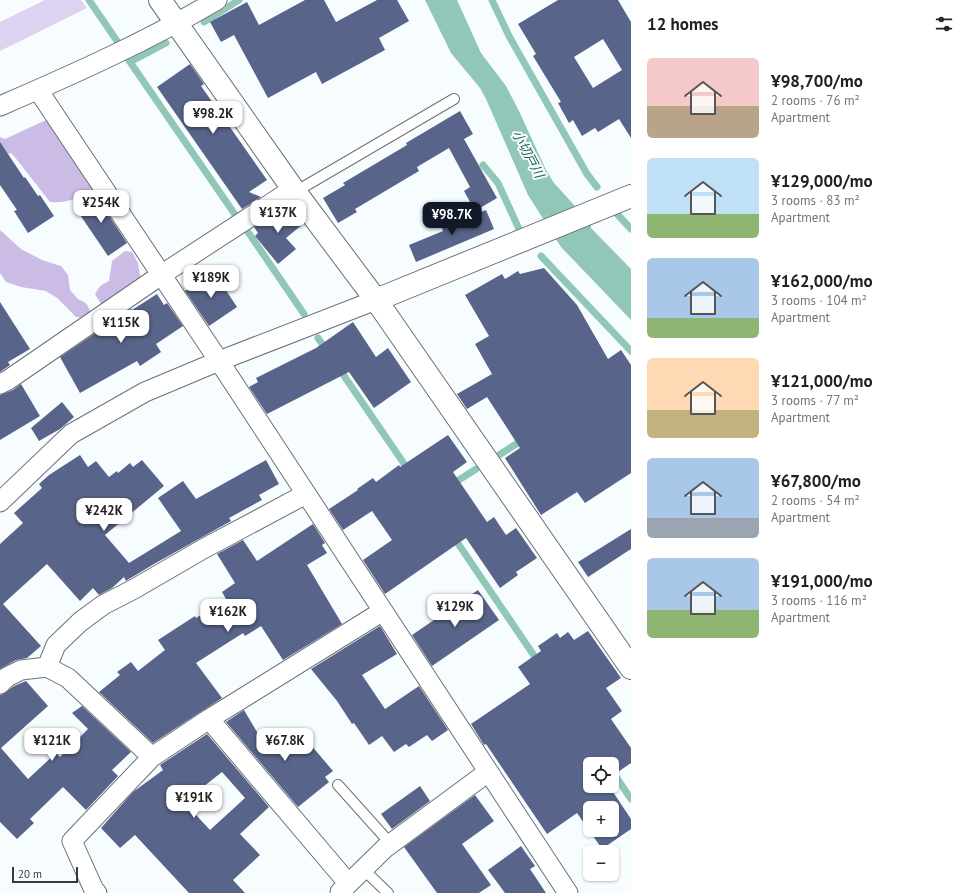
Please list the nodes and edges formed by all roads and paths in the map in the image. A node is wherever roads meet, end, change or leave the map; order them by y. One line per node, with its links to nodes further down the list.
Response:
1 (160, 0): 3 (street)
2 (217, 0): 3 (street)
3 (176, 24): 4 (street); 7 (street)
4 (38, 90): 6 (street); 9 (street)
5 (454, 99): 7 (lane)
6 (0, 106)
7 (294, 190): 9 (street); 10 (street)
8 (631, 196): 10 (street)
9 (161, 275): 11 (street); 12 (street)
10 (376, 300): 11 (street); 17 (street)
11 (219, 361): 13 (street); 14 (street)
12 (0, 384)
13 (306, 494): 15 (street); 16 (street)
14 (0, 502)
15 (383, 611): 19 (street); 21 (street)
16 (46, 667): 18 (street); 20 (street)
17 (631, 668)
18 (0, 684)
19 (209, 719): 20 (street); 25 (street)
20 (152, 757): 26 (street)
21 (488, 772): 23 (street); 28 (street)
22 (338, 785): 23 (lane)
23 (390, 844): 24 (street)
24 (363, 869): 25 (street); 27 (lane)
25 (343, 888)
26 (94, 892)
27 (388, 893)
28 (568, 893)

